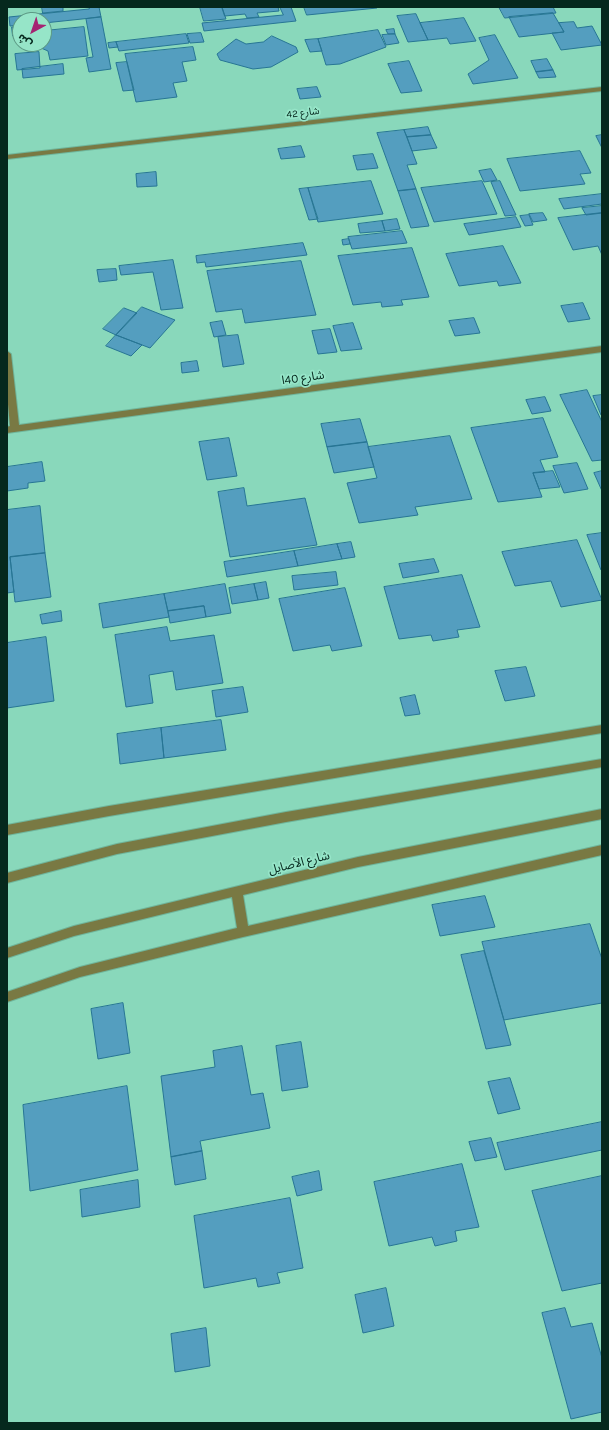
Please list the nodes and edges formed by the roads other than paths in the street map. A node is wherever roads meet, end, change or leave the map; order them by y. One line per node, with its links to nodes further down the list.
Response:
1 (602, 89): 2 (street, شارع 42)
2 (7, 158)
3 (602, 349): 5 (street, شارع 40ا)
4 (7, 354): 5 (street)
5 (11, 430)
6 (602, 729): 9 (street)
7 (602, 763): 11 (street)
8 (602, 814): 12 (street, شارع الأصايل)
9 (7, 830)
10 (602, 850): 13 (street)
11 (7, 878)
12 (236, 892): 13 (street); 14 (street, شارع الأصايل)
13 (243, 932): 15 (street)
14 (7, 953)
15 (7, 997)

